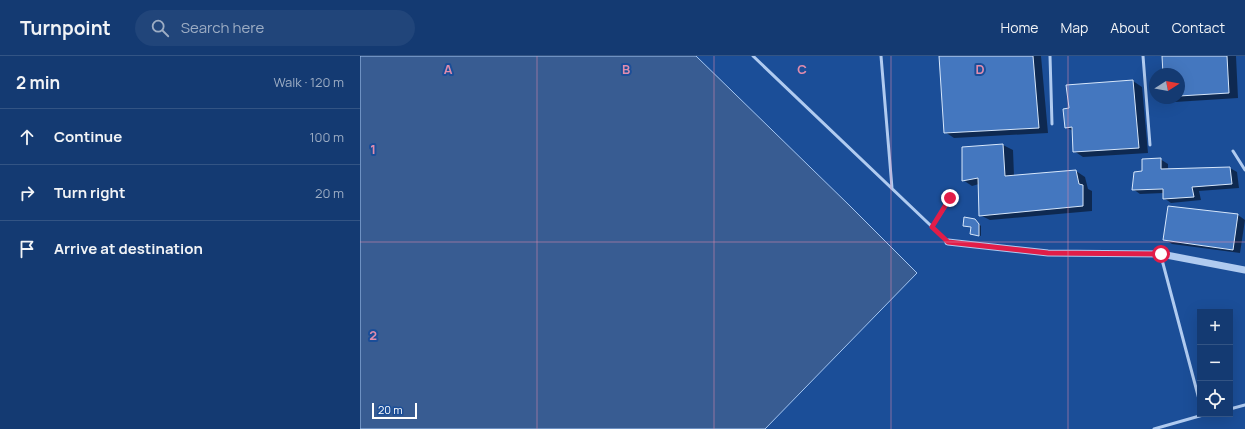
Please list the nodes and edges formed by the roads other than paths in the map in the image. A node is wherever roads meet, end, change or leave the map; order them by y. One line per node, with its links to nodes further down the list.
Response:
1 (753, 56): 9 (lane)
2 (881, 56): 9 (lane)
3 (1050, 56): 5 (lane)
4 (1143, 56): 6 (lane)
5 (1052, 124)
6 (1150, 145)
7 (1233, 151): 8 (lane)
8 (1245, 170)
9 (892, 188): 11 (lane)
10 (950, 198): 11 (lane)
11 (932, 227): 12 (lane)
12 (948, 242): 13 (street)
13 (1161, 254): 14 (street); 15 (lane)
14 (1245, 270)
15 (1197, 392)
16 (1245, 405): 17 (lane)
17 (1233, 408)
18 (1197, 417): 19 (lane)
19 (1154, 429)

